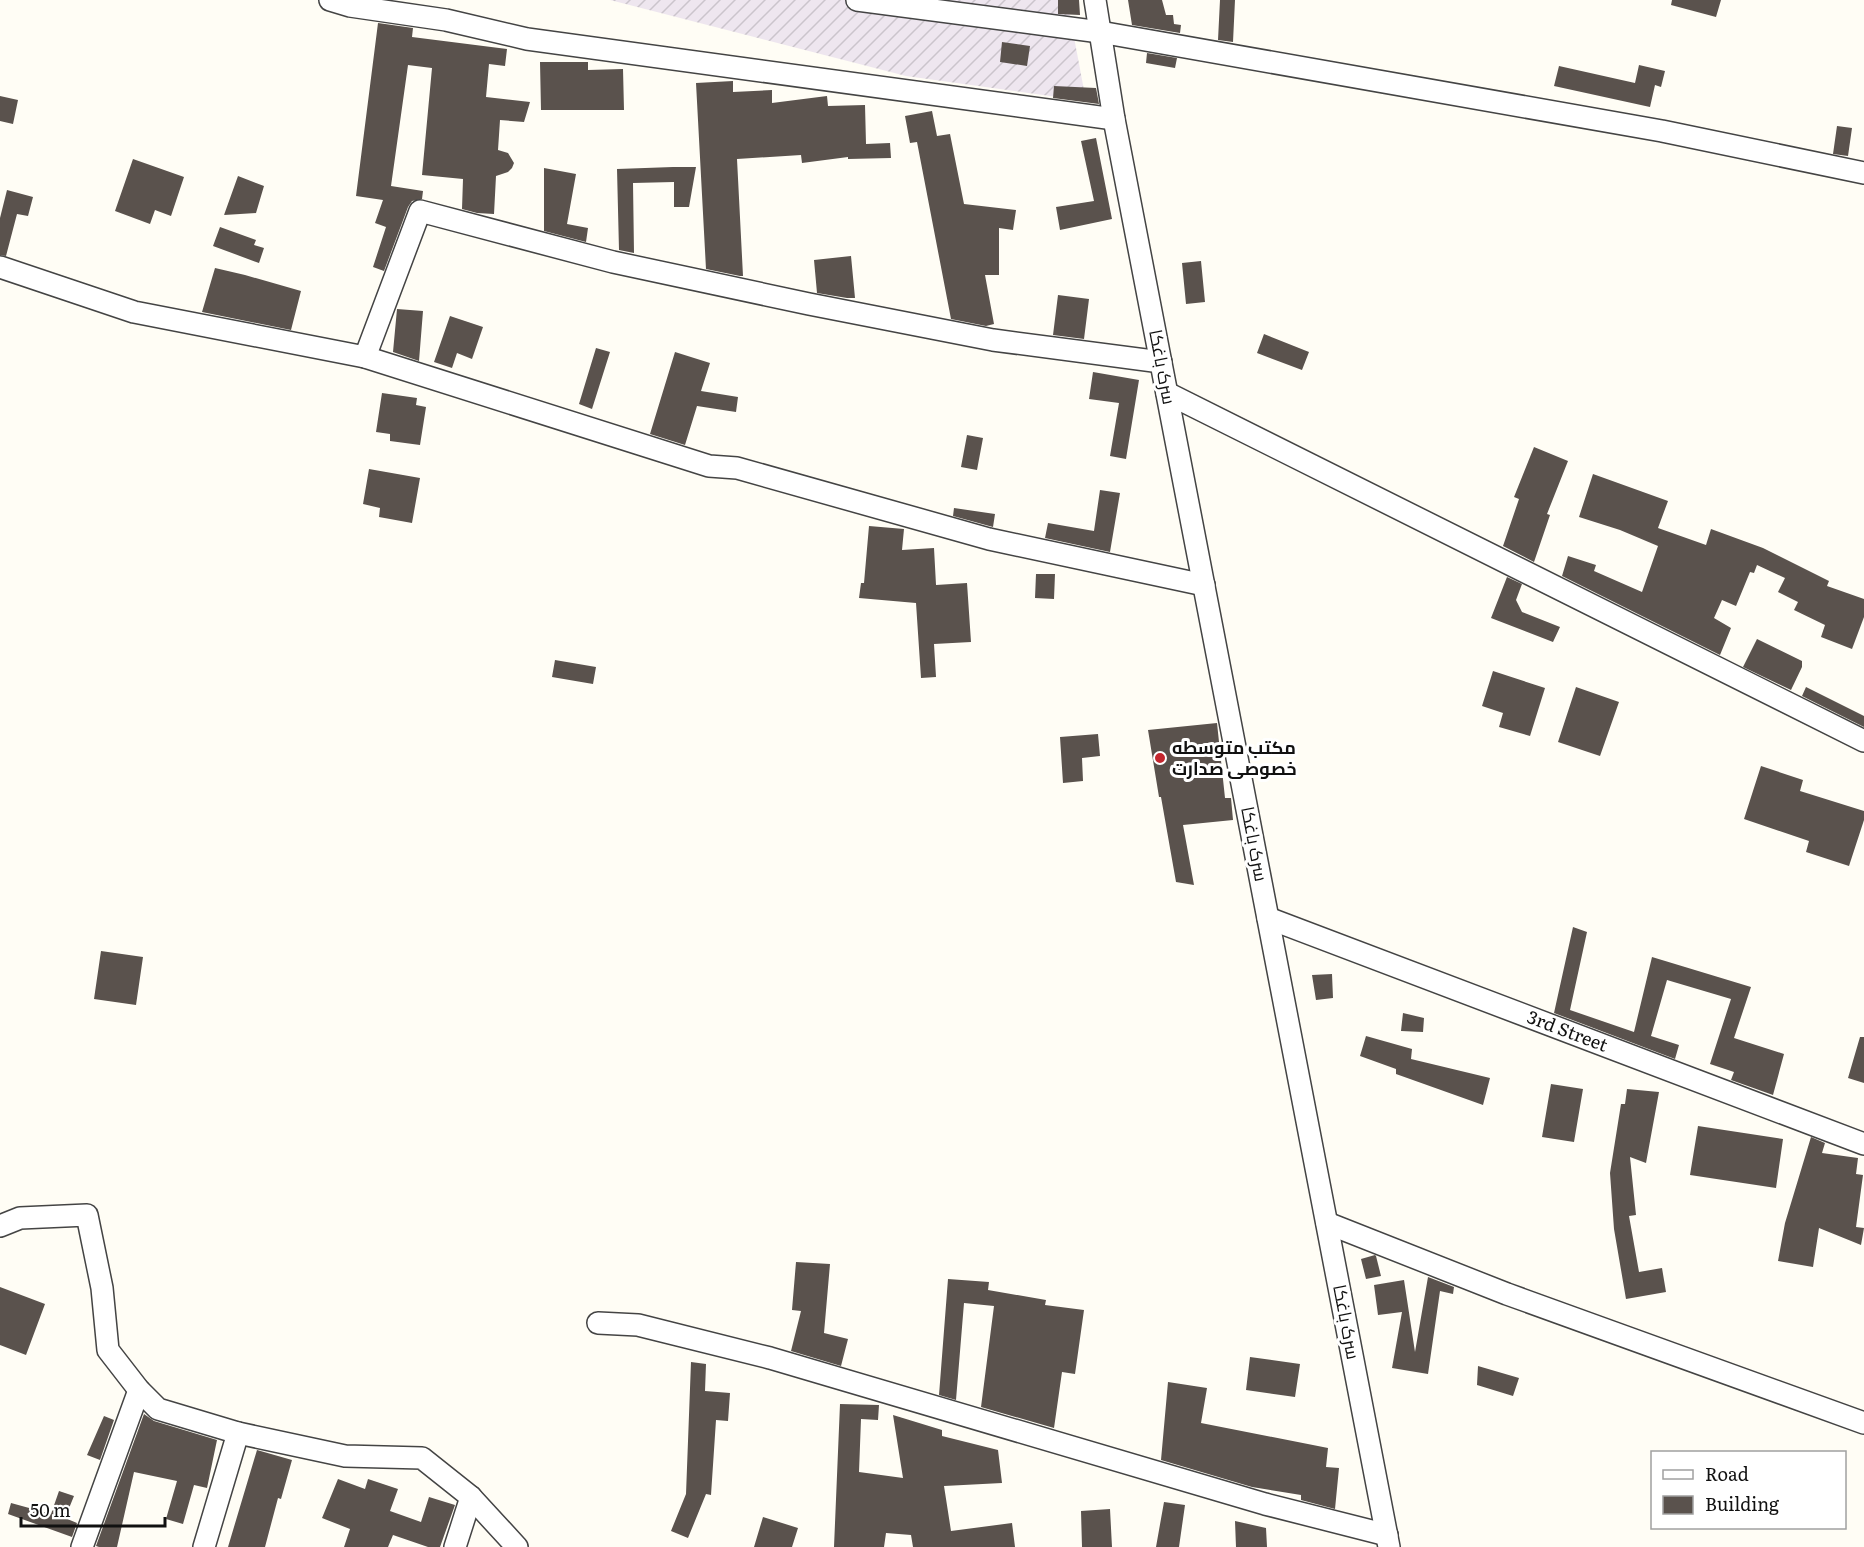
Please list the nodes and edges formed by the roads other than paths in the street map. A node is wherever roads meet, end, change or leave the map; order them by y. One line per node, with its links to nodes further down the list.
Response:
1 (330, 0): 5 (street)
2 (857, 0): 4 (street)
3 (1095, 0): 4 (street, سرک باغکا)
4 (1100, 32): 5 (street, سرک باغکا); 6 (street)
5 (1114, 119): 9 (street, سرک باغکا)
6 (1864, 173)
7 (0, 267): 8 (street)
8 (365, 357): 9 (street); 11 (street)
9 (1161, 362): 10 (street, سرک باغکا)
10 (1167, 393): 11 (street, سرک باغکا); 12 (street)
11 (1204, 585): 13 (street, سرک باغکا)
12 (1864, 741)
13 (1268, 918): 14 (street, 3rd Street); 15 (street, سرک باغکا)
14 (1864, 1144)
15 (1327, 1223): 19 (street); 22 (street, سرک باغکا)
16 (0, 1226): 18 (street)
17 (598, 1323): 22 (street)
18 (139, 1390): 20 (street); 23 (street)
19 (1864, 1424)
20 (238, 1432): 21 (street); 24 (street)
21 (471, 1497): 25 (street); 26 (street)
22 (1388, 1541)
23 (82, 1547)
24 (204, 1547)
25 (455, 1547)
26 (517, 1547)

